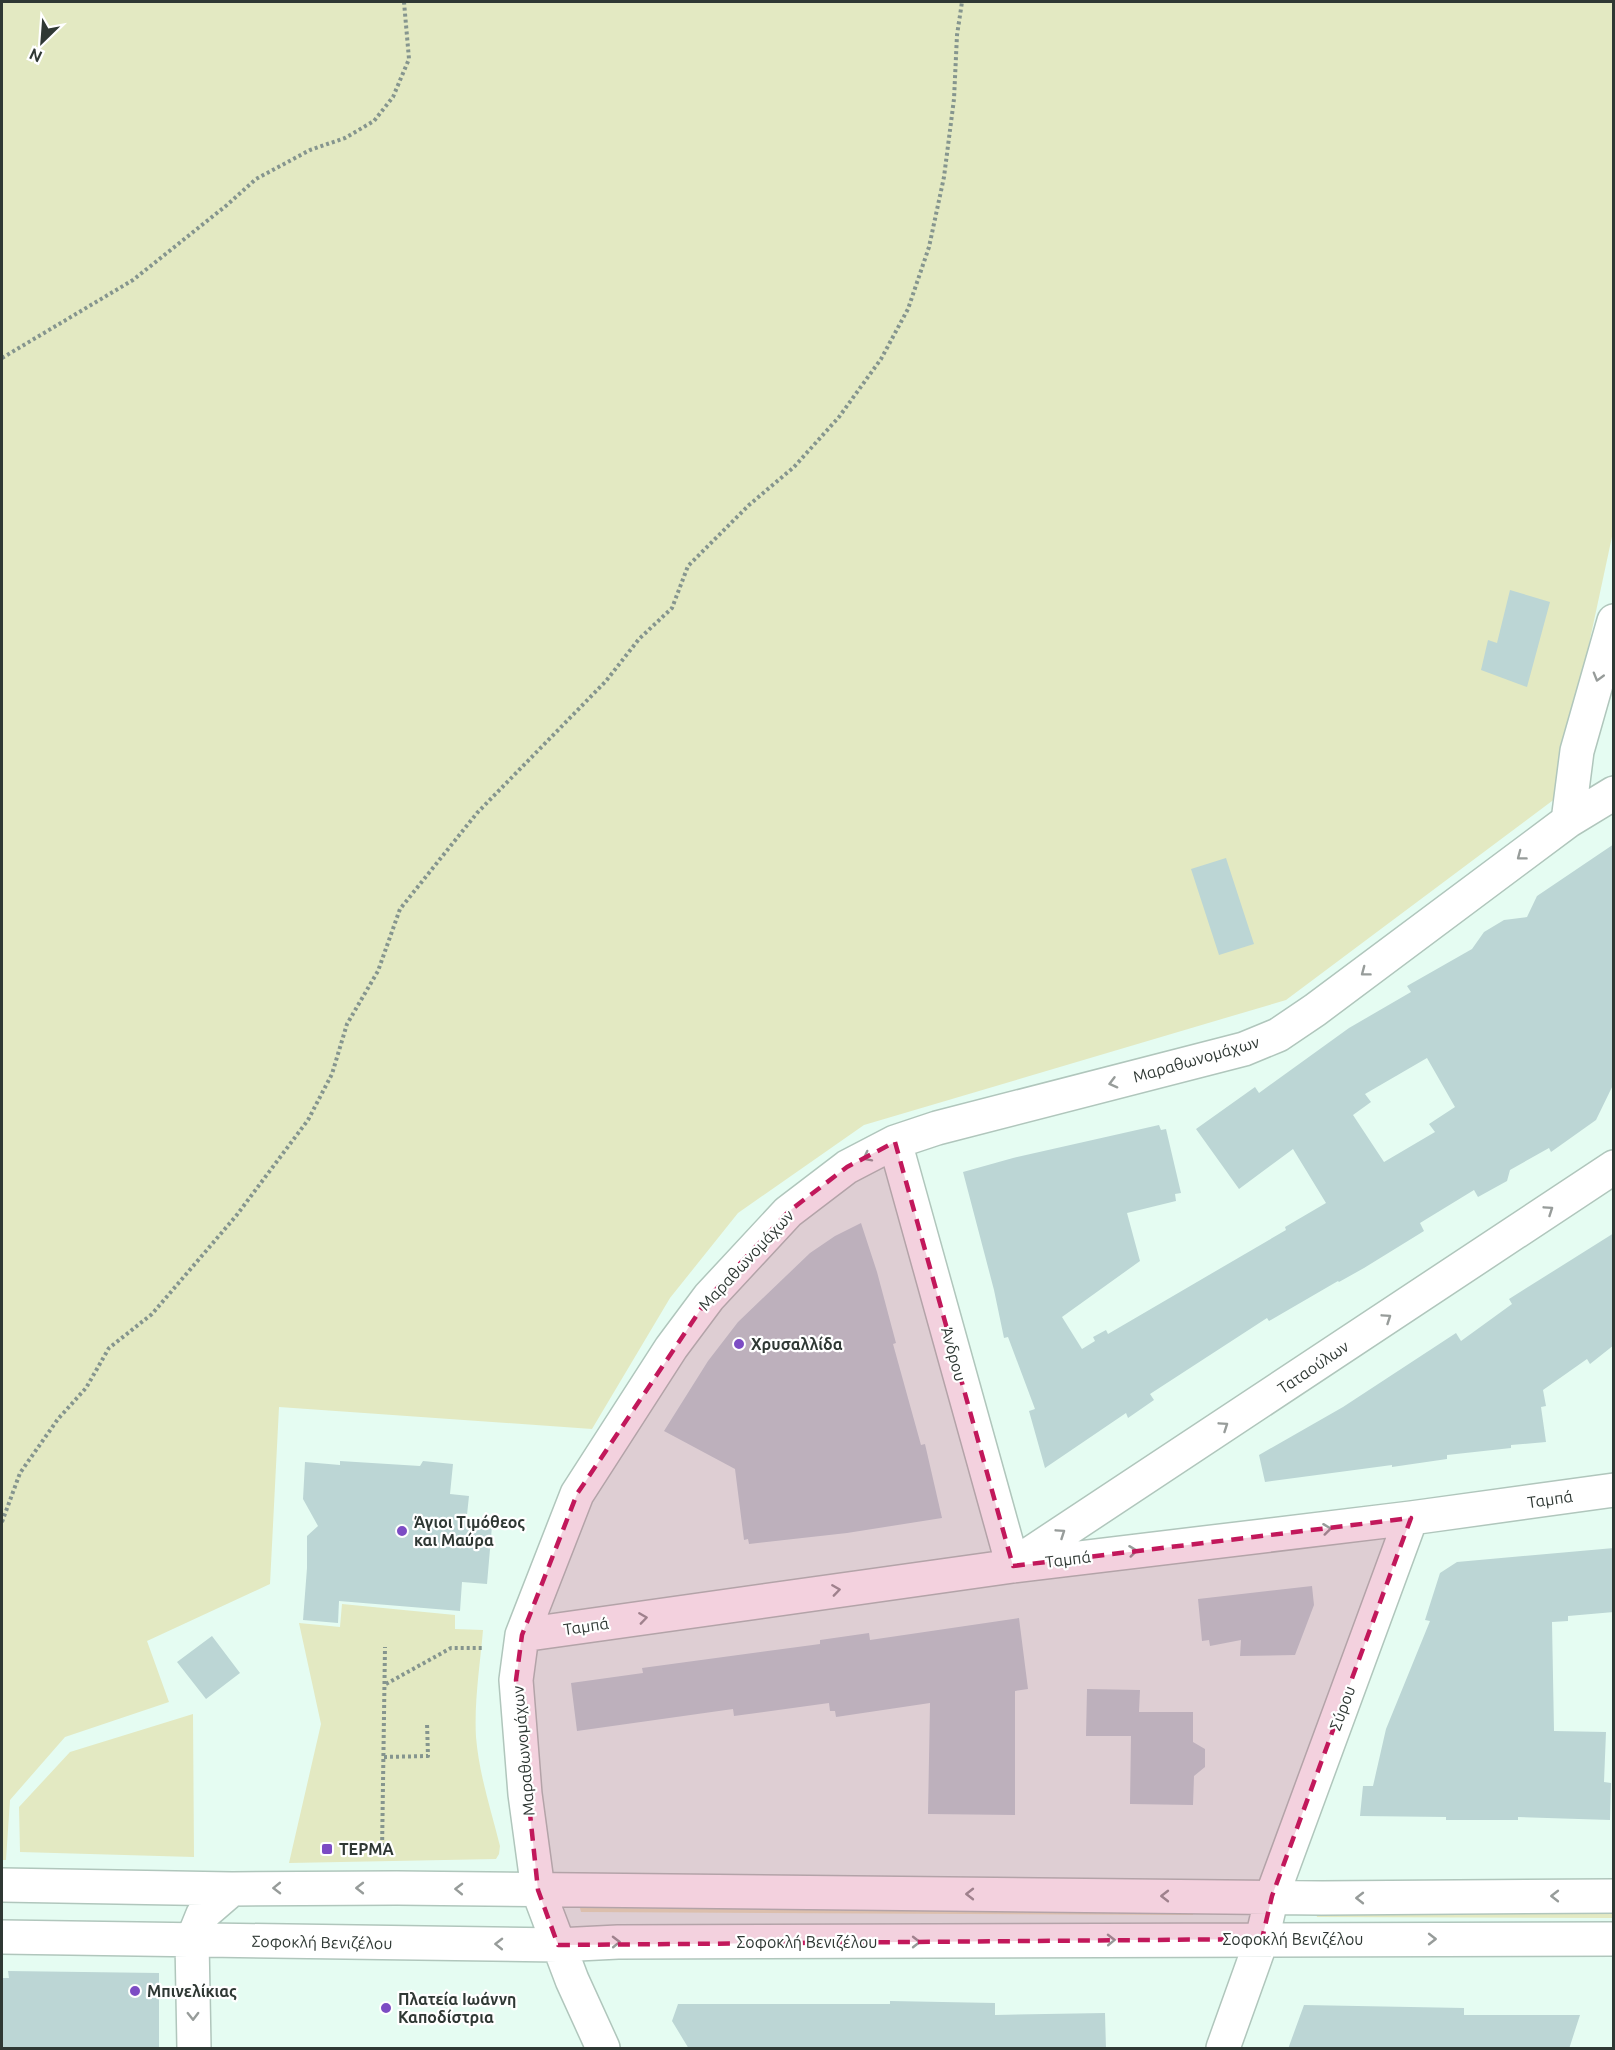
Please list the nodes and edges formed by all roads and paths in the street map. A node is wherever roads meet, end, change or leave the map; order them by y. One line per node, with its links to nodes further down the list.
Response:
1 (404, 2): 3 (path)
2 (962, 2): 11 (path)
3 (2, 358)
4 (1614, 621): 6 (street, one-way to 6)
5 (1614, 793): 6 (street, Μαραθωνομάχων)
6 (1568, 820): 7 (street, Μαραθωνομάχων, one-way to 7)
7 (895, 1142): 12 (street, Άνδρου); 13 (street, Μαραθωνομάχων, one-way to 13)
8 (1614, 1167): 12 (street, Ταταούλων, one-way to 8)
9 (1614, 1490): 10 (street, Ταμπά)
10 (1411, 1518): 12 (street, Ταμπά, one-way to 10); 23 (street, Σύρου)
11 (2, 1522)
12 (1013, 1566): 13 (street, Ταμπά, one-way to 12)
13 (522, 1635): 22 (street, Μαραθωνομάχων)
14 (385, 1647): 16 (path)
15 (489, 1648): 16 (path)
16 (385, 1684): 18 (path)
17 (427, 1723): 18 (path)
18 (384, 1757): 19 (path)
19 (382, 1859)
20 (2, 1885): 21 (street)
21 (232, 1889): 22 (street, one-way to 21); 28 (street)
22 (538, 1890): 23 (street, one-way to 22); 29 (street, Μαραθωνομάχων)
23 (1272, 1896): 24 (street, one-way to 23); 26 (street, Σύρου)
24 (1614, 1896)
25 (2, 1937): 28 (street, Σοφοκλή Βενιζέλου)
26 (1262, 1939): 27 (street, Σοφοκλή Βενιζέλου, one-way to 27); 29 (street, Σοφοκλή Βενιζέλου, one-way to 26); 32 (street, Σύρου)
27 (1614, 1939)
28 (192, 1941): 29 (street, Σοφοκλή Βενιζέλου, one-way to 28); 30 (street, one-way to 30)
29 (558, 1945): 31 (street, Μαραθωνομάχων)
30 (194, 2049)
31 (603, 2049)
32 (1223, 2049)

